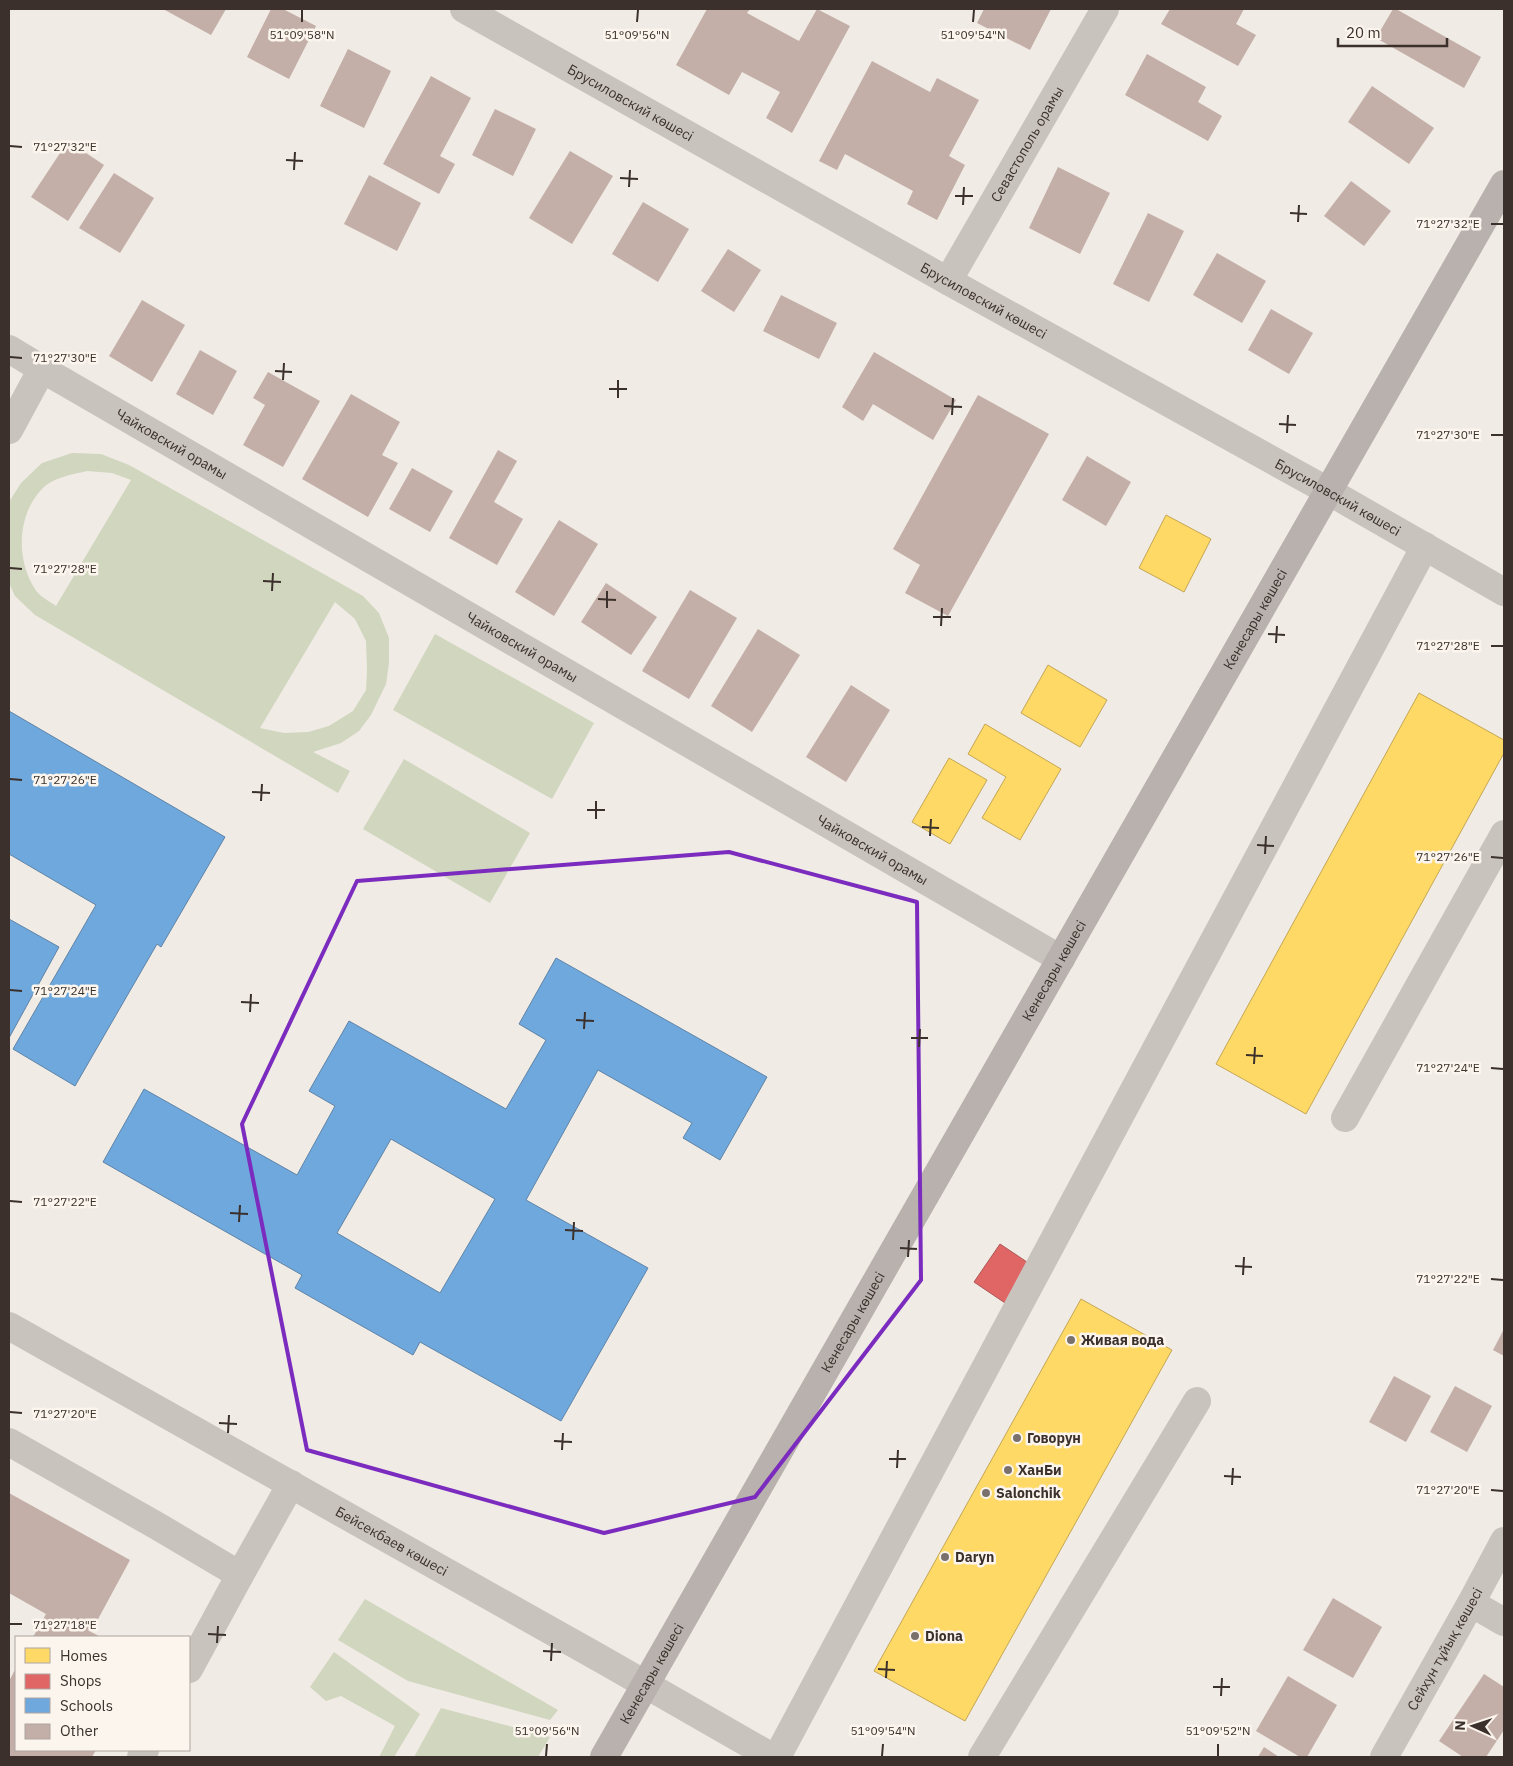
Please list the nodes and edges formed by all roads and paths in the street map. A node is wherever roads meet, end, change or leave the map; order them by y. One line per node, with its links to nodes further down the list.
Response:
1 (464, 9): 4 (street, Брусиловский көшесі)
2 (1105, 9): 4 (street, Севастополь орамы)
3 (1504, 184): 8 (main road, Кенесары көшесі)
4 (948, 281): 8 (street, Брусиловский көшесі)
5 (9, 349): 6 (street, Чайковский орамы)
6 (42, 369): 7 (street); 12 (street, Чайковский орамы)
7 (9, 430)
8 (1328, 491): 9 (street, Брусиловский көшесі); 12 (main road, Кенесары көшесі)
9 (1425, 546): 10 (street, Брусиловский көшесі); 26 (street)
10 (1504, 592)
11 (1504, 834): 13 (street)
12 (1061, 959): 23 (main road, Кенесары көшесі)
13 (1345, 1118)
14 (9, 1326): 17 (street, Бейсекбаев көшесі)
15 (1197, 1401): 27 (street)
16 (9, 1442): 19 (street)
17 (292, 1484): 19 (street); 23 (street, Бейсекбаев көшесі)
18 (1504, 1540): 20 (street, Сейхун тұйық көшесі)
19 (240, 1575): 22 (street)
20 (1471, 1603): 21 (street); 28 (street, Сейхун тұйық көшесі)
21 (1504, 1622)
22 (190, 1667)
23 (646, 1684): 24 (main road, Кенесары көшесі); 25 (street, Бейсекбаев көшесі)
24 (604, 1757)
25 (772, 1757)
26 (776, 1757)
27 (982, 1757)
28 (1384, 1757)

